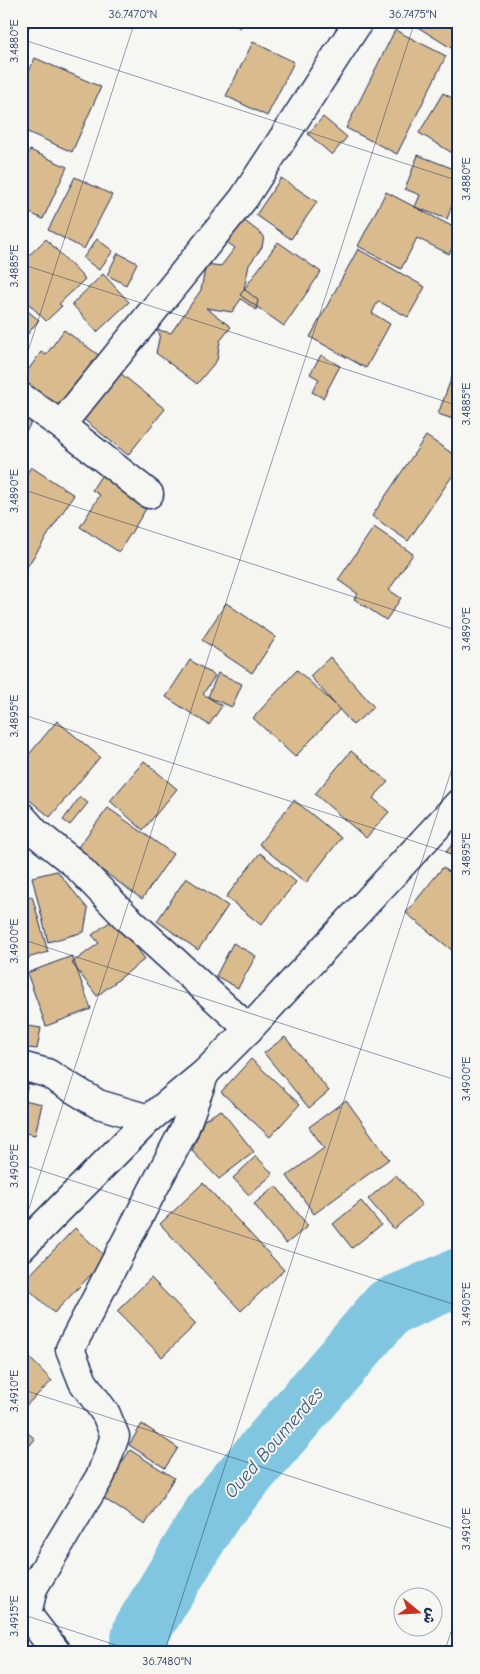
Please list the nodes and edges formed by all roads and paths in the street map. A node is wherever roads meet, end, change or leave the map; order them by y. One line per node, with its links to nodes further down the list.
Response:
1 (359, 21): 3 (street)
2 (21, 397): 3 (street)
3 (61, 425): 4 (street)
4 (149, 494)
5 (459, 803): 7 (street)
6 (21, 816): 7 (street)
7 (249, 1029): 9 (street)
8 (21, 1066): 10 (street)
9 (205, 1073): 10 (street); 12 (street)
10 (150, 1119): 11 (street)
11 (21, 1248)
12 (56, 1653)

